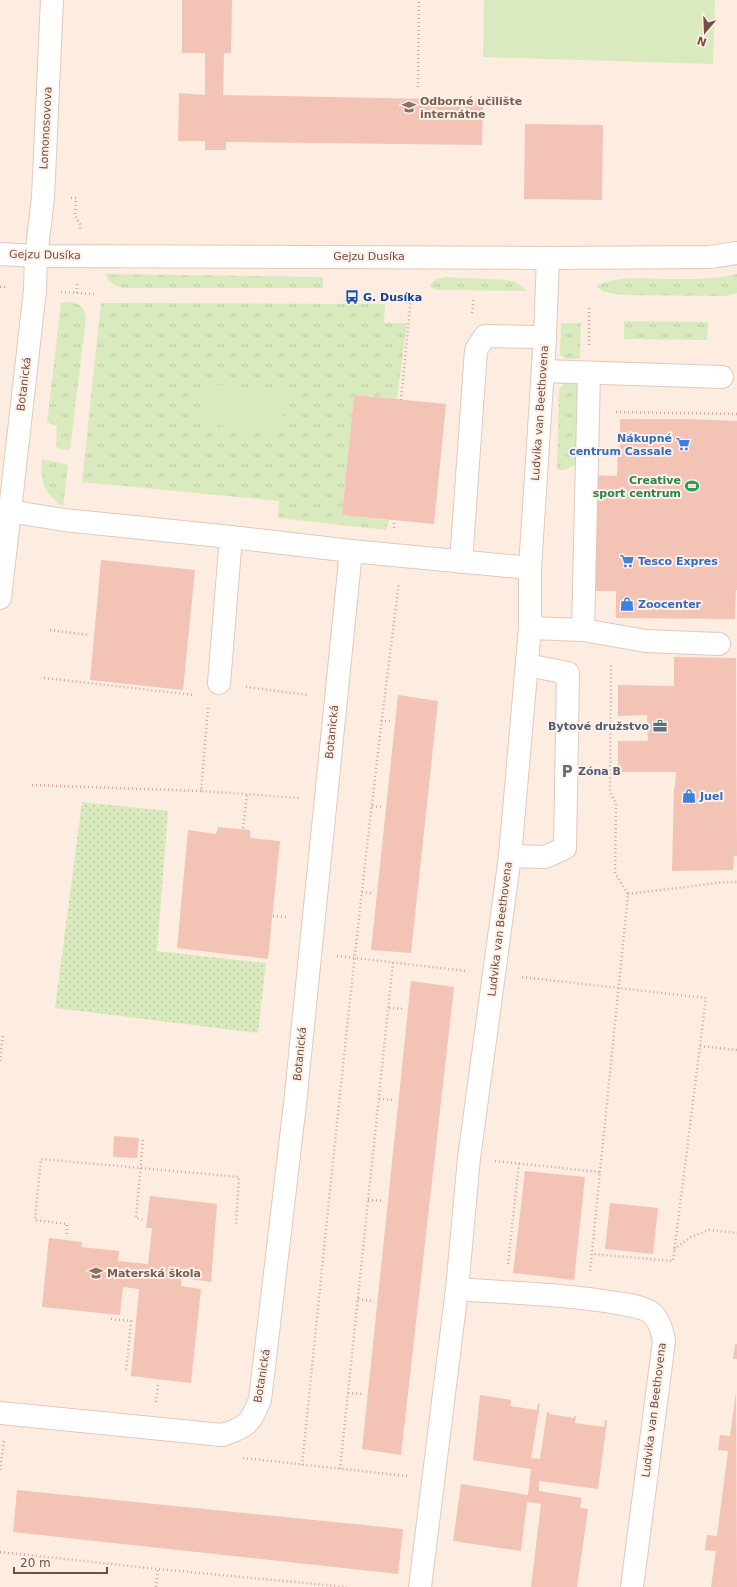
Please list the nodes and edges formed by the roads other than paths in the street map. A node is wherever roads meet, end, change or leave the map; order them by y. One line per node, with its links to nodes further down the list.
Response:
1 (52, 0): 4 (street, Lomonosovova)
2 (0, 254): 4 (street, Gejzu Dusíka)
3 (737, 254): 5 (street, Gejzu Dusíka)
4 (36, 256): 5 (street, Gejzu Dusíka); 10 (street, Botanická)
5 (548, 258): 6 (street, Ludvika van Beethovena)
6 (545, 337): 7 (street, Ludvika van Beethovena); 13 (street)
7 (543, 372): 8 (street); 14 (street, Ludvika van Beethovena)
8 (588, 374): 9 (street); 17 (street)
9 (722, 377)
10 (9, 511): 11 (street); 15 (street, Botanická)
11 (231, 537): 12 (street); 20 (street)
12 (351, 551): 13 (street); 23 (street, Botanická)
13 (461, 562): 14 (street)
14 (530, 568): 16 (street, Ludvika van Beethovena)
15 (0, 598)
16 (530, 628): 17 (street); 19 (street, Ludvika van Beethovena)
17 (592, 631): 18 (street)
18 (719, 644)
19 (527, 665): 21 (street, Ludvika van Beethovena); 21 (street)
20 (214, 690)
21 (510, 856): 22 (street, Ludvika van Beethovena)
22 (457, 1289): 24 (street, Ludvika van Beethovena); 25 (street, Ludvika van Beethovena)
23 (0, 1413)
24 (420, 1587)
25 (632, 1587)

